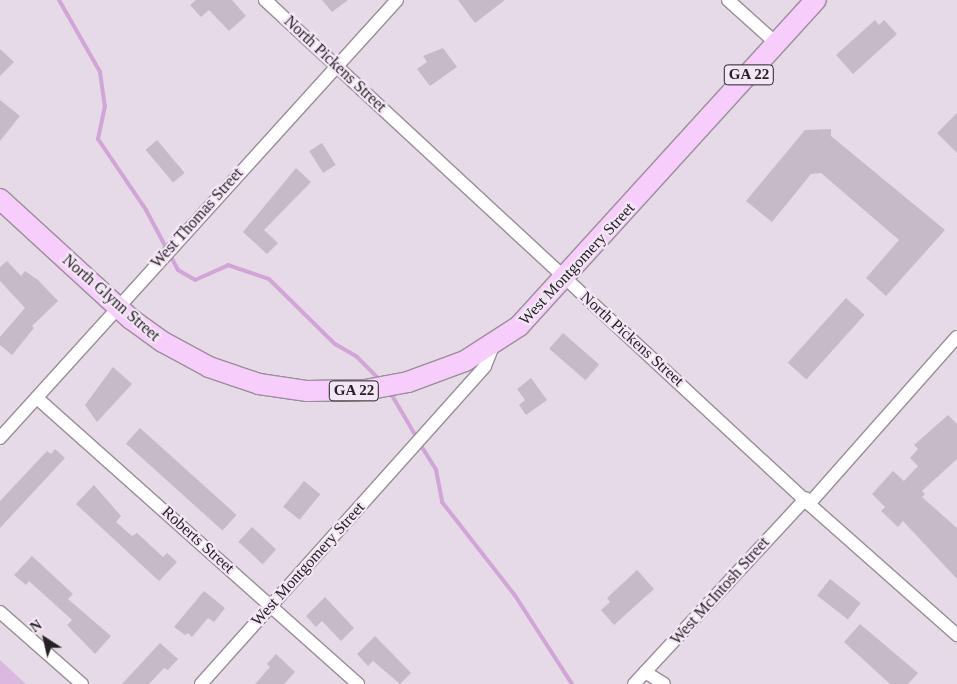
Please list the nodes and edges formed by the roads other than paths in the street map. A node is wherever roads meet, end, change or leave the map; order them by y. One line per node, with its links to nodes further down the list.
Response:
1 (265, 0): 6 (street, North Pickens Street)
2 (397, 0): 6 (street, West Thomas Street)
3 (728, 0): 5 (street)
4 (816, 0): 5 (main road, West Montgomery Street / GA 22)
5 (777, 44): 8 (main road, West Montgomery Street / GA 22)
6 (337, 66): 8 (street, North Pickens Street); 9 (street, West Thomas Street)
7 (0, 199): 9 (main road, North Glynn Street / GA 22)
8 (566, 279): 11 (main road, West Montgomery Street / GA 22); 14 (street, North Pickens Street)
9 (117, 306): 11 (main road, North Glynn Street / GA 22); 12 (street, West Thomas Street)
10 (957, 337): 14 (street, West McIntosh Street)
11 (494, 344): 15 (street, West Montgomery Street)
12 (37, 398): 13 (street, West Thomas Street); 15 (street, Roberts Street)
13 (0, 438)
14 (807, 501): 17 (street, North Pickens Street); 18 (street, West McIntosh Street)
15 (271, 606): 20 (street, West Montgomery Street); 21 (street, Roberts Street)
16 (0, 612): 19 (street)
17 (957, 635)
18 (645, 672): 22 (street, West McIntosh Street); 23 (street)
19 (82, 684)
20 (201, 684)
21 (358, 684)
22 (634, 684)
23 (664, 684)

